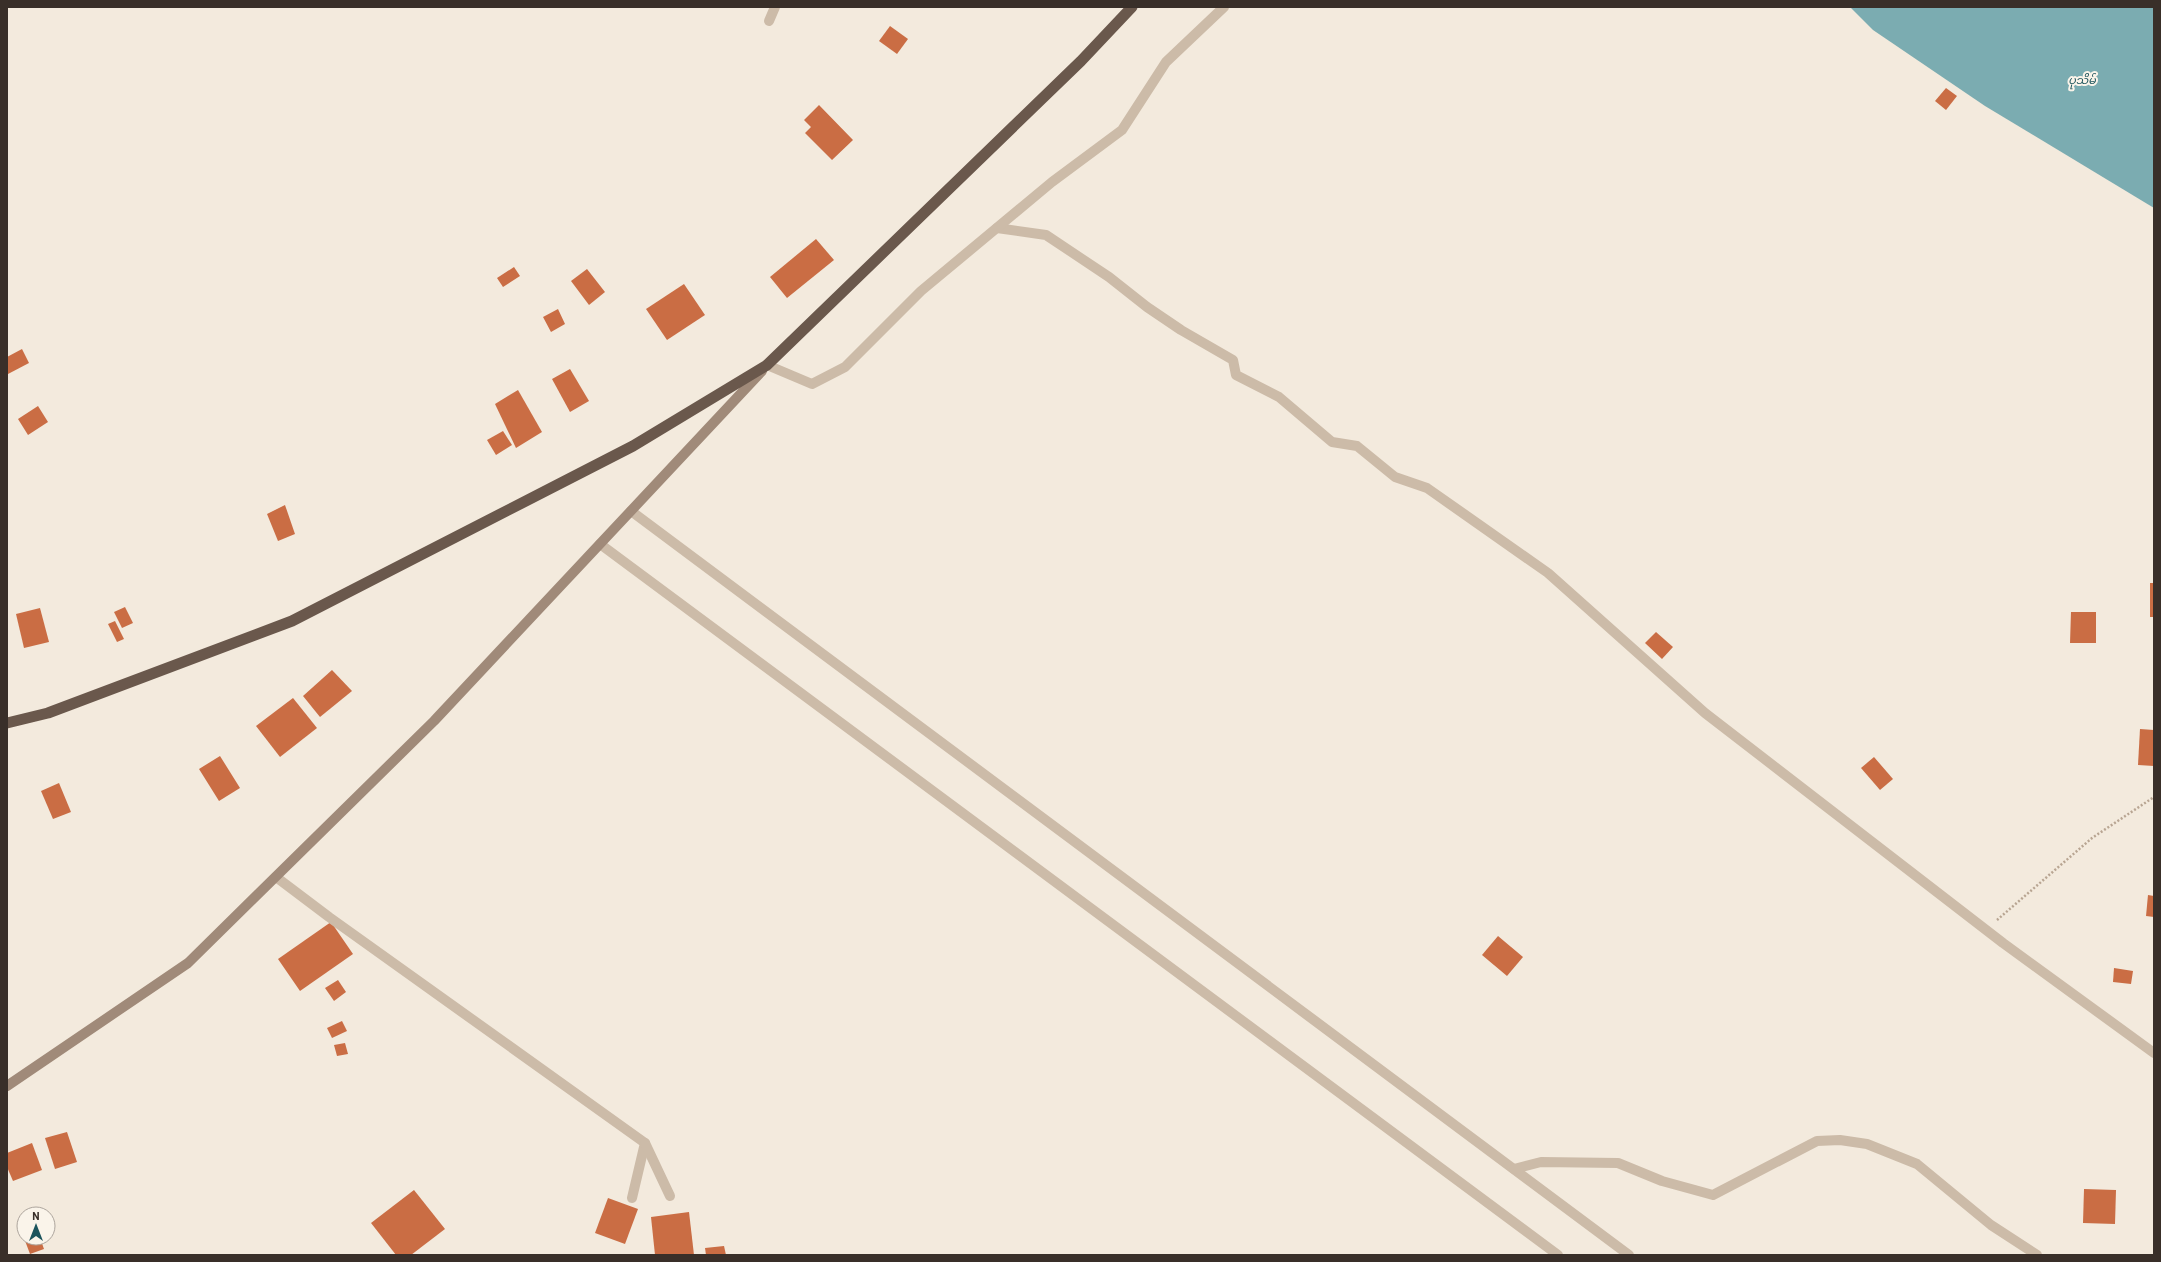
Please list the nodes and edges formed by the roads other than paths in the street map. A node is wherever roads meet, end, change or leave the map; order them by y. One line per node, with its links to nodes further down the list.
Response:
1 (775, 7): 4 (street)
2 (1132, 7): 6 (highway)
3 (1224, 7): 5 (street)
4 (769, 21)
5 (996, 228): 6 (street); 11 (street)
6 (767, 365): 7 (main road); 9 (highway)
7 (631, 511): 8 (main road); 14 (street)
8 (600, 544): 10 (main road); 17 (street)
9 (7, 723)
10 (276, 877): 12 (main road); 13 (street)
11 (2154, 1053)
12 (7, 1086)
13 (645, 1143): 15 (street); 16 (street)
14 (1514, 1169): 18 (street); 19 (street)
15 (670, 1196)
16 (632, 1198)
17 (1558, 1255)
18 (1629, 1255)
19 (2037, 1255)

